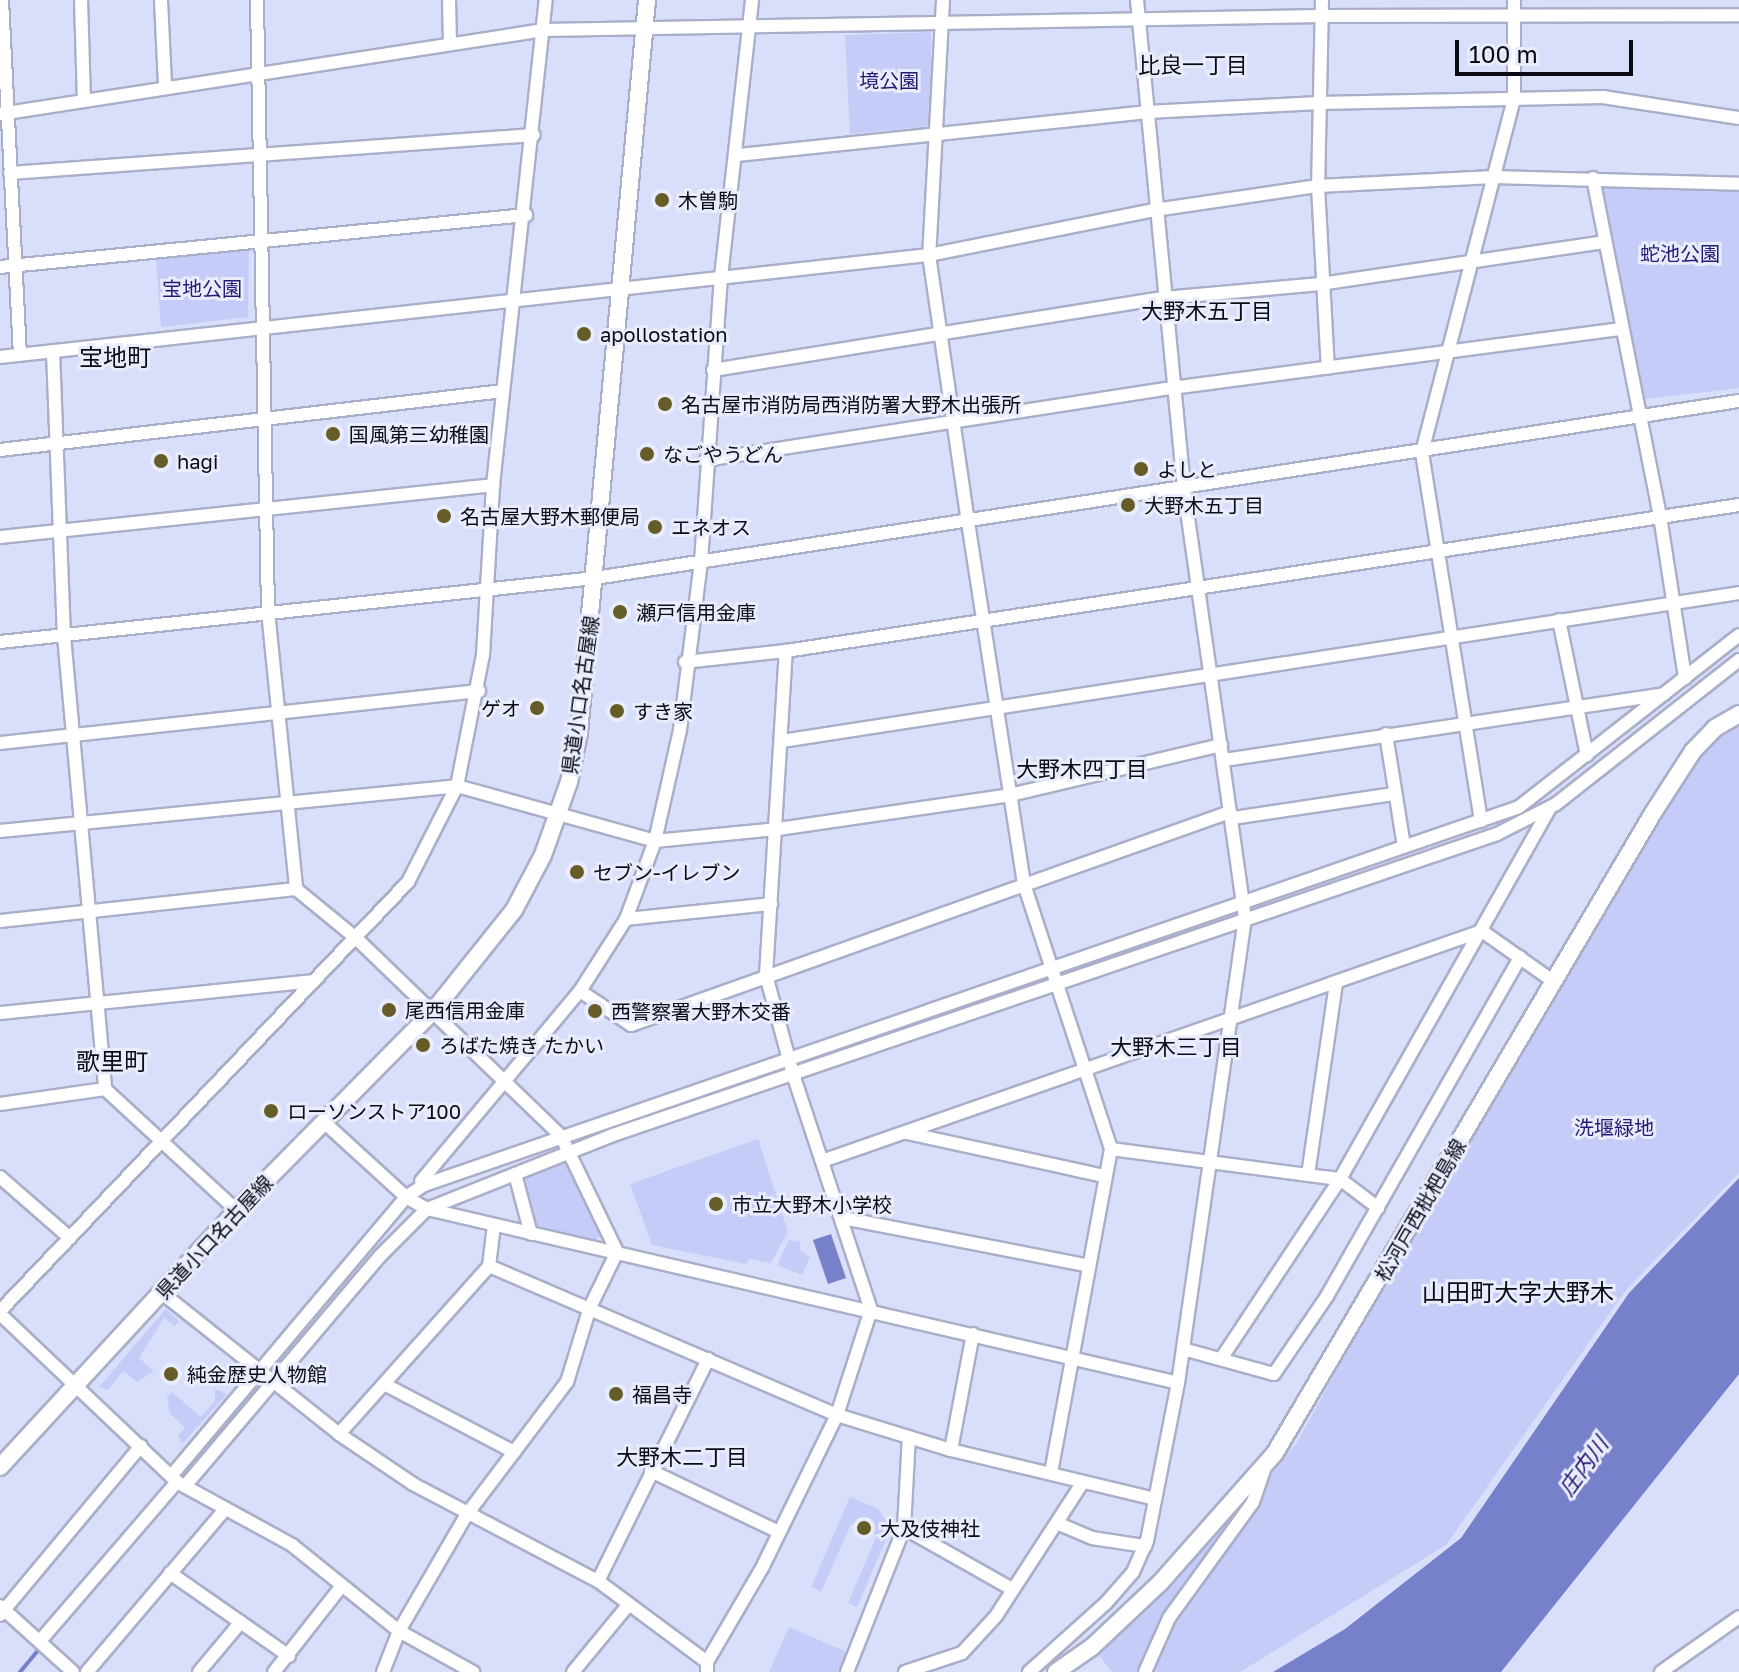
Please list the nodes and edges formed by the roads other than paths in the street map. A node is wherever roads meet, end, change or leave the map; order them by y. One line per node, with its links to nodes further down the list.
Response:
1 (1, 0): 27 (street)
2 (81, 0): 24 (street)
3 (161, 0): 23 (street)
4 (257, 0): 22 (street)
5 (449, 0): 21 (street)
6 (546, 0): 20 (street)
7 (647, 0): 19 (main road, 県道小口名古屋線)
8 (752, 0): 18 (street)
9 (943, 0): 17 (street)
10 (1137, 0): 16 (street)
11 (1322, 0): 14 (street)
12 (1514, 0): 15 (street)
13 (1739, 15): 15 (street)
14 (1321, 16): 15 (street); 16 (street); 26 (street)
15 (1513, 16): 25 (street)
16 (1139, 20): 17 (street); 28 (street)
17 (942, 23): 18 (street); 30 (street)
18 (750, 25): 19 (street); 33 (street)
19 (645, 28): 20 (street); 49 (main road, 県道小口名古屋線)
20 (544, 30): 21 (street); 31 (street)
21 (450, 44): 22 (street)
22 (259, 71): 23 (street); 32 (street)
23 (165, 86): 24 (street)
24 (84, 99): 27 (street)
25 (1514, 99): 26 (street); 29 (street); 35 (street)
26 (1319, 103): 28 (street); 38 (street)
27 (4, 112): 34 (street)
28 (1147, 112): 30 (street); 39 (street)
29 (1739, 118)
30 (938, 133): 33 (street); 43 (street)
31 (534, 135): 32 (street); 40 (street)
32 (261, 155): 34 (street); 41 (street)
33 (738, 155): 47 (street)
34 (10, 173): 45 (street)
35 (1494, 177): 36 (street); 38 (street); 44 (street)
36 (1593, 178): 37 (street); 42 (street)
37 (1739, 184)
38 (1318, 186): 39 (street); 48 (street)
39 (1155, 210): 43 (street); 50 (street)
40 (526, 215): 41 (street); 51 (street)
41 (262, 237): 45 (street); 52 (street)
42 (1603, 242): 44 (street); 53 (street)
43 (929, 255): 47 (street); 54 (street)
44 (1474, 263): 48 (street); 56 (street)
45 (15, 266): 46 (street); 57 (street)
46 (0, 267)
47 (721, 277): 49 (street); 60 (street)
48 (1320, 284): 50 (street); 59 (street)
49 (622, 291): 51 (street); 81 (main road, 県道小口名古屋線)
50 (1164, 298): 54 (street); 61 (street)
51 (514, 302): 52 (street); 62 (street)
52 (265, 329): 55 (street); 66 (street)
53 (1621, 329): 56 (street); 64 (street)
54 (942, 334): 60 (street); 65 (street)
55 (53, 351): 57 (street); 67 (street)
56 (1450, 352): 59 (street); 69 (street)
57 (20, 355): 58 (street)
58 (0, 357)
59 (1328, 368): 61 (street)
60 (713, 370): 70 (street)
61 (1172, 388): 65 (street); 72 (street)
62 (503, 391): 66 (street); 71 (street)
63 (1739, 401): 64 (street)
64 (1637, 417): 69 (street); 75 (street)
65 (955, 420): 70 (street); 76 (street)
66 (268, 421): 67 (street); 74 (street)
67 (57, 445): 68 (street); 77 (street)
68 (0, 450)
69 (1422, 452): 72 (street); 79 (street)
70 (706, 460): 80 (street)
71 (493, 485): 74 (street); 83 (street)
72 (1184, 488): 76 (street); 82 (street)
73 (1739, 505): 75 (street)
74 (264, 508): 77 (street); 86 (street)
75 (1660, 516): 79 (street); 85 (street)
76 (968, 522): 80 (street); 87 (street)
77 (61, 530): 78 (street); 90 (street)
78 (0, 537)
79 (1436, 550): 82 (street); 91 (street)
80 (701, 562): 81 (street); 95 (street)
81 (595, 578): 83 (street); 118 (main road, 県道小口名古屋線)
82 (1199, 585): 87 (street); 96 (street)
83 (485, 589): 86 (street); 98 (street)
84 (1739, 593): 85 (street)
85 (1673, 602): 88 (street); 97 (street)
86 (268, 611): 90 (street); 102 (street)
87 (984, 620): 93 (street); 100 (street)
88 (1559, 620): 91 (street); 101 (street)
89 (1739, 635): 97 (street)
90 (64, 636): 92 (street); 106 (street)
91 (1452, 637): 96 (street); 104 (street)
92 (0, 642)
93 (786, 651): 95 (street); 107 (street)
94 (1739, 660): 116 (street)
95 (685, 662): 123 (street)
96 (1213, 674): 100 (street); 109 (street)
97 (1685, 678): 99 (street)
98 (479, 691): 102 (street); 112 (street)
99 (1665, 694): 101 (street); 110 (street)
100 (996, 706): 107 (street); 114 (street)
101 (1579, 706): 104 (street); 110 (street)
102 (280, 710): 106 (street); 115 (street)
103 (1739, 714): 139 (main road, 松河戸西枇杷島線)
104 (1464, 722): 105 (street); 119 (street)
105 (1386, 734): 111 (street); 113 (street)
106 (75, 735): 108 (street); 120 (street)
107 (782, 741): 121 (street)
108 (0, 743)
109 (1221, 745): 111 (street); 114 (street)
110 (1587, 755): 119 (street)
111 (1224, 760): 117 (street)
112 (457, 786): 115 (street); 118 (street); 134 (street)
113 (1394, 794): 117 (street); 124 (street)
114 (1010, 795): 121 (street); 125 (street)
115 (288, 801): 120 (street); 126 (street)
116 (1550, 807): 130 (street); 133 (street)
117 (1232, 815): 125 (street); 127 (street)
118 (558, 816): 123 (street); 144 (main road, 県道小口名古屋線)
119 (1481, 821): 124 (street)
120 (79, 824): 122 (street); 129 (street)
121 (778, 829): 123 (street); 128 (street)
122 (0, 831)
123 (655, 841): 131 (street)
124 (1404, 846): 127 (street)
125 (1024, 884): 136 (street); 137 (street)
126 (296, 889): 129 (street); 134 (street)
127 (1244, 899): 130 (street); 136 (street)
128 (771, 904): 131 (street); 137 (street)
129 (88, 911): 132 (street); 143 (street)
130 (1245, 918): 141 (street); 146 (street)
131 (626, 919): 142 (street)
132 (0, 921)
133 (1482, 931): 135 (street); 140 (street); 165 (street)
134 (357, 939): 138 (street); 144 (street)
135 (1520, 957): 139 (street); 167 (street)
136 (1052, 969): 141 (street); 147 (street)
137 (766, 975): 142 (street); 147 (street)
138 (313, 981): 143 (street); 156 (street)
139 (1553, 981): 197 (main road, 松河戸西枇杷島線)
140 (1336, 982): 146 (street); 162 (street)
141 (1057, 985): 148 (street); 149 (street)
142 (580, 991): 150 (street)
143 (99, 1003): 145 (street); 151 (street)
144 (434, 1010): 150 (street); 153 (main road, 県道小口名古屋線)
145 (0, 1013)
146 (1233, 1018): 148 (street); 160 (street)
147 (788, 1055): 149 (street); 155 (street)
148 (1085, 1070): 154 (street); 157 (street)
149 (793, 1074): 158 (street); 159 (street)
150 (506, 1078): 155 (street); 166 (street)
151 (105, 1089): 152 (street); 156 (street)
152 (0, 1104)
153 (325, 1123): 166 (street); 169 (main road, 県道小口名古屋線)
154 (904, 1133): 159 (street); 163 (street)
155 (561, 1136): 158 (street); 166 (street)
156 (164, 1140): 169 (street); 173 (street)
157 (1111, 1149): 160 (street); 163 (street)
158 (569, 1151): 161 (street); 174 (street)
159 (825, 1160): 170 (street)
160 (1211, 1162): 162 (street); 182 (street)
161 (515, 1174): 168 (street); 172 (street)
162 (1308, 1175): 165 (street)
163 (1104, 1176): 176 (street)
164 (0, 1177): 173 (street)
165 (1340, 1179): 167 (street); 185 (street)
166 (406, 1197): 168 (street); 186 (street)
167 (1378, 1208): 185 (street)
168 (427, 1209): 171 (street); 188 (street)
169 (237, 1211): 177 (main road, 県道小口名古屋線)
170 (843, 1218): 176 (street); 179 (street)
171 (494, 1225): 172 (street); 175 (street)
172 (531, 1234): 174 (street)
173 (70, 1238): 180 (street)
174 (617, 1252): 178 (street); 179 (street)
175 (489, 1266): 178 (street); 189 (street)
176 (1089, 1266): 183 (street)
177 (162, 1293): 186 (street); 190 (main road, 県道小口名古屋線)
178 (590, 1307): 184 (street); 196 (street)
179 (871, 1310): 181 (street); 191 (street)
180 (0, 1312): 190 (street)
181 (973, 1334): 183 (street); 195 (street)
182 (1183, 1349): 185 (street); 187 (street)
183 (1073, 1358): 187 (street); 200 (street)
184 (708, 1359): 191 (street); 199 (street)
185 (1221, 1359)
186 (258, 1372): 188 (street); 201 (street)
187 (1178, 1383): 203 (street)
188 (272, 1384): 192 (street); 201 (street)
189 (384, 1384): 192 (street); 196 (street)
190 (76, 1387): 194 (street); 198 (main road, 県道小口名古屋線)
191 (837, 1415): 193 (street); 208 (street)
192 (339, 1434): 205 (street)
193 (909, 1437): 195 (street); 207 (street)
194 (141, 1446): 201 (street); 215 (street)
195 (951, 1450): 200 (street)
196 (514, 1452): 205 (street)
197 (1265, 1466): 232 (main road, 松河戸西枇杷島線); 233 (street)
198 (0, 1467)
199 (651, 1471): 208 (street); 211 (street)
200 (1051, 1474): 202 (street)
201 (178, 1481): 204 (street); 219 (street)
202 (1083, 1482): 203 (street); 206 (street)
203 (1155, 1499): 209 (street)
204 (225, 1509): 210 (street); 212 (street)
205 (467, 1514): 211 (street); 218 (street)
206 (1059, 1524): 209 (street); 213 (street)
207 (904, 1528): 213 (street); 229 (street)
208 (779, 1532): 221 (street)
209 (1145, 1546): 231 (street)
210 (170, 1573): 217 (street); 223 (street)
211 (598, 1581): 214 (street)
212 (340, 1588): 218 (street); 220 (street)
213 (1012, 1589): 230 (street)
214 (629, 1604): 221 (street); 228 (street)
215 (1, 1610): 219 (street)
216 (1739, 1617): 234 (street)
217 (241, 1622): 220 (street); 224 (street)
218 (399, 1631): 226 (street); 227 (street)
219 (40, 1641): 222 (street)
220 (289, 1656): 225 (street)
221 (707, 1667)
222 (73, 1672)
223 (87, 1672)
224 (199, 1672)
225 (274, 1672)
226 (383, 1672)
227 (473, 1672)
228 (573, 1672)
229 (847, 1672)
230 (905, 1672)
231 (1029, 1672)
232 (1056, 1672)
233 (1145, 1672)
234 (1661, 1672)

